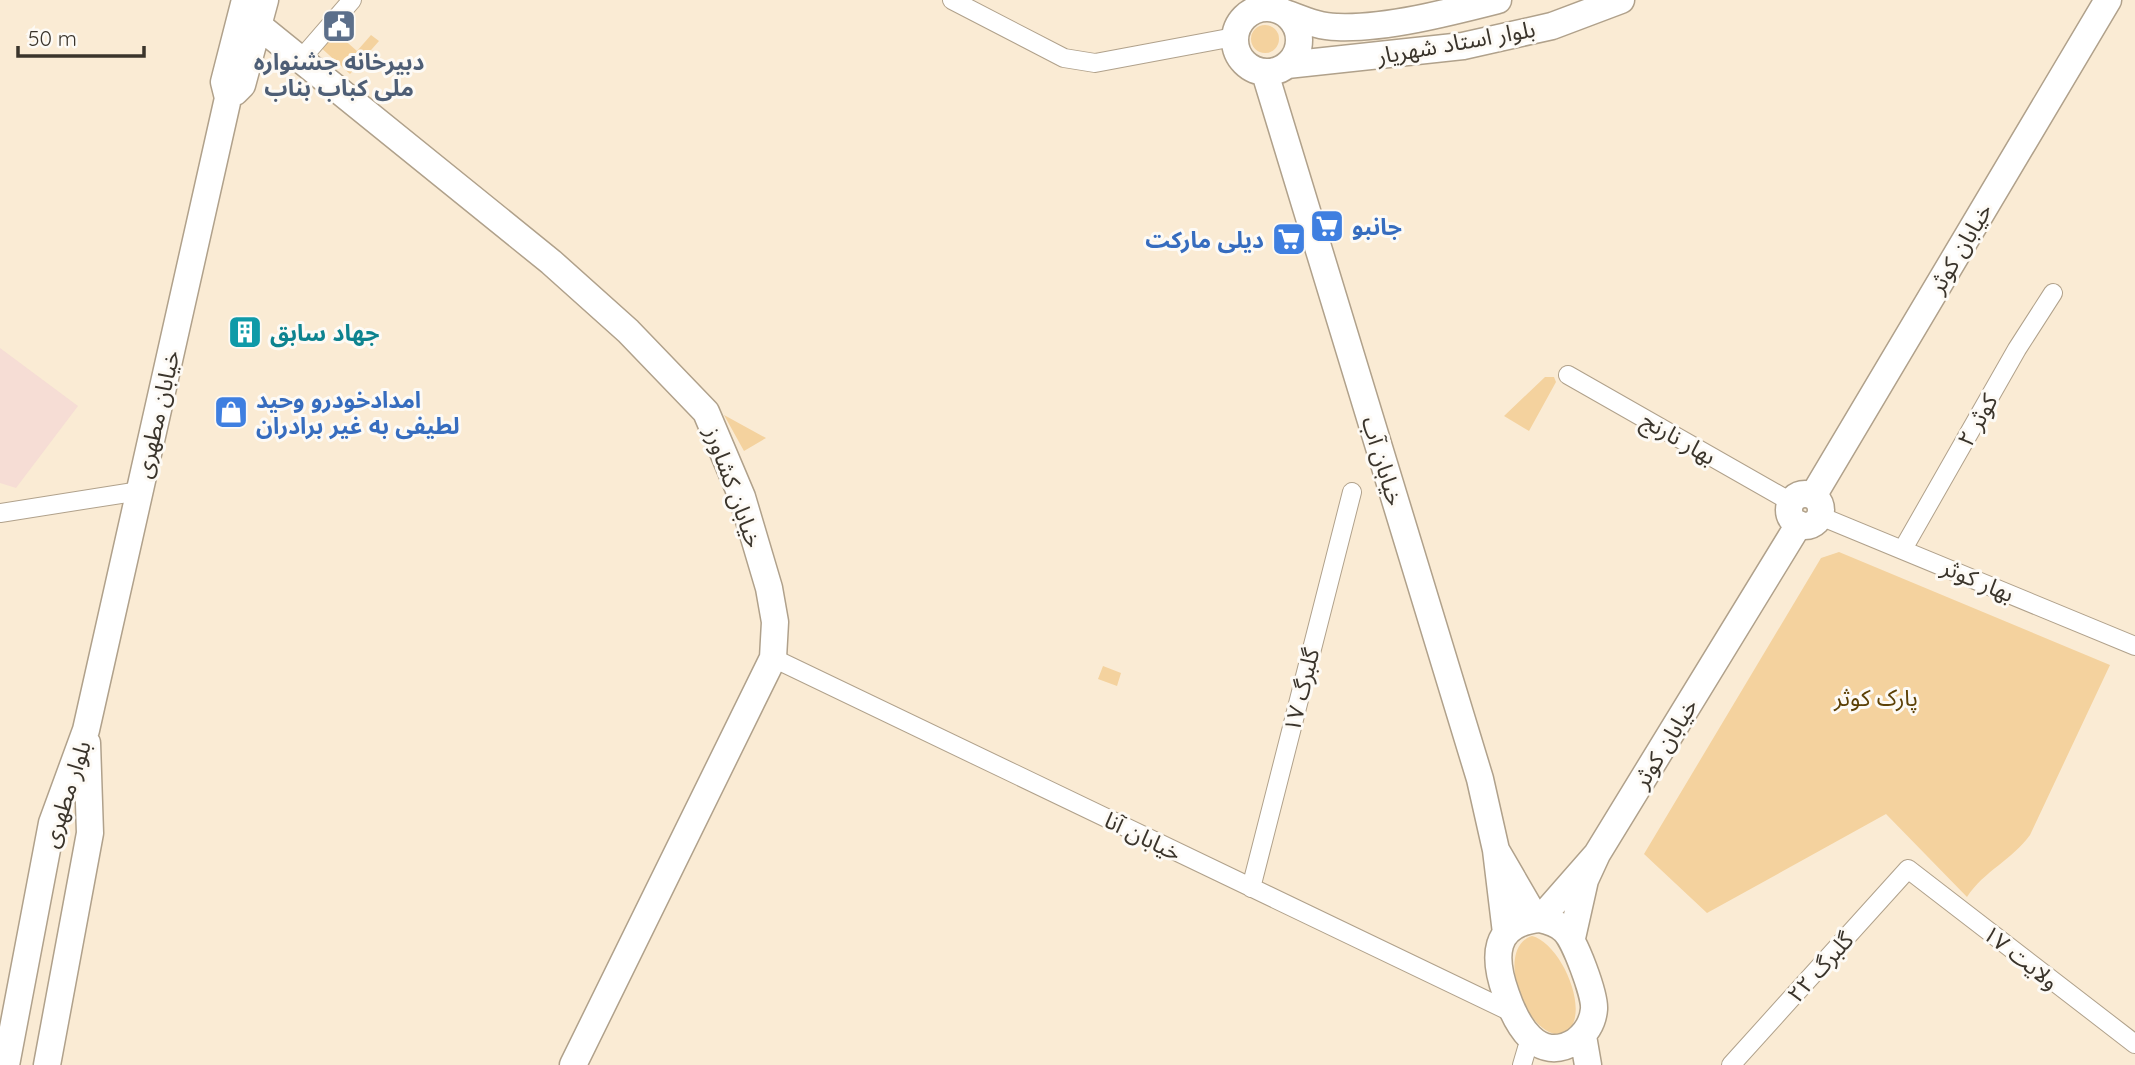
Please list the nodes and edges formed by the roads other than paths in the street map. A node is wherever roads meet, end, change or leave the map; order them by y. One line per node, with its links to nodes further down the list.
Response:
1 (245, 0): 13 (main road, خیابان مطهری)
2 (352, 0): 11 (street)
3 (952, 0): 10 (street)
4 (1498, 0): 9 (main road, بلوار استاد شهریار)
5 (1621, 0): 12 (main road, بلوار استاد شهریار)
6 (2108, 0): 18 (main road, خیابان کوثر)
7 (1250, 6): 9 (main road); 10 (main road)
8 (261, 13): 11 (main road, خیابان کشاورز); 13 (main road, خیابان مطهری)
9 (1285, 13): 12 (main road)
10 (1234, 37): 12 (main road)
11 (301, 58): 22 (main road, خیابان کشاورز)
12 (1276, 69): 25 (main road, خیابان آب)
13 (228, 98): 16 (main road, خیابان مطهری)
14 (2053, 293): 20 (street, کوثر ۲)
15 (1568, 375): 18 (street, بهار نارنج)
16 (140, 491): 19 (street); 23 (main road, خیابان مطهری)
17 (1352, 492): 29 (street, گلبرگ ۱۷)
18 (1806, 510): 20 (street, بهار کوثر); 26 (main road, خیابان کوثر)
19 (0, 513)
20 (1903, 549): 21 (street, بهار کوثر)
21 (2135, 646)
22 (773, 658): 29 (street, خیابان آنا); 38 (main road, خیابان کشاورز)
23 (86, 730): 24 (main road, بلوار مطهری); 27 (main road, بلوار مطهری)
24 (47, 847): 27 (main road); 36 (main road, بلوار مطهری)
25 (1496, 850): 30 (main road, خیابان آب); 31 (main road, خیابان آب)
26 (1597, 853): 30 (main road, خیابان کوثر); 32 (main road, خیابان کوثر)
27 (86, 854): 37 (main road, بلوار مطهری)
28 (1908, 869): 34 (street, ولایت ۱۷); 40 (street, گلبرگ ۲۲)
29 (1251, 888): 35 (street, خیابان آنا)
30 (1538, 919): 31 (main road); 32 (main road)
31 (1506, 933): 35 (main road)
32 (1572, 938): 33 (main road)
33 (1583, 1036): 35 (main road); 39 (main road)
34 (2135, 1044)
35 (1523, 1045)
36 (6, 1065)
37 (47, 1065)
38 (573, 1065)
39 (1588, 1065)
40 (1731, 1065)

